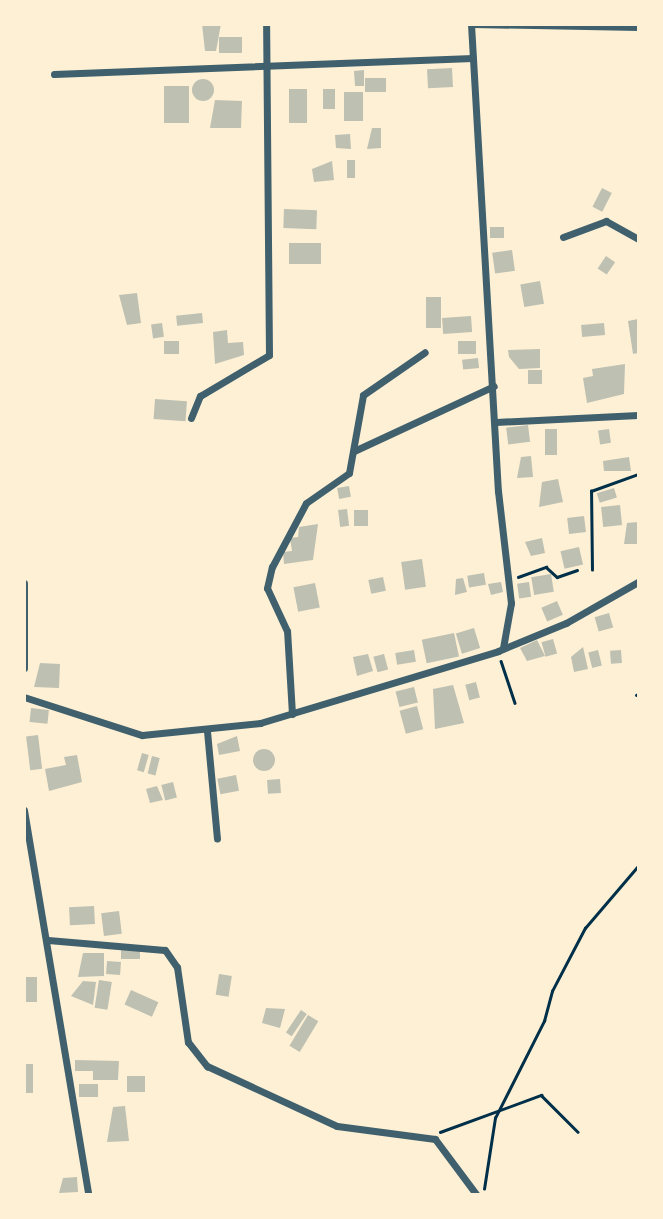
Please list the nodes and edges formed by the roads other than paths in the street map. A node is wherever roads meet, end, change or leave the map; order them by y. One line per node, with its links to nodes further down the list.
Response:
1 (266, 24): 6 (street)
2 (472, 24): 3 (street); 5 (street)
3 (486, 25): 4 (street)
4 (639, 27)
5 (473, 58): 6 (street); 11 (street)
6 (266, 64): 7 (street); 13 (street)
7 (54, 74)
8 (563, 237): 9 (street)
9 (639, 239)
10 (425, 352): 15 (street)
11 (494, 386): 14 (street); 15 (street)
12 (639, 415): 14 (street)
13 (191, 418)
14 (496, 422): 18 (street)
15 (354, 451): 21 (street)
16 (639, 582): 18 (street)
17 (24, 583): 19 (street)
18 (500, 650): 21 (street)
19 (24, 668)
20 (24, 698): 22 (street)
21 (292, 714): 22 (street)
22 (207, 731): 24 (street)
23 (24, 810): 25 (street)
24 (217, 839)
25 (48, 940): 26 (street); 27 (street)
26 (89, 1195)
27 (476, 1195)

